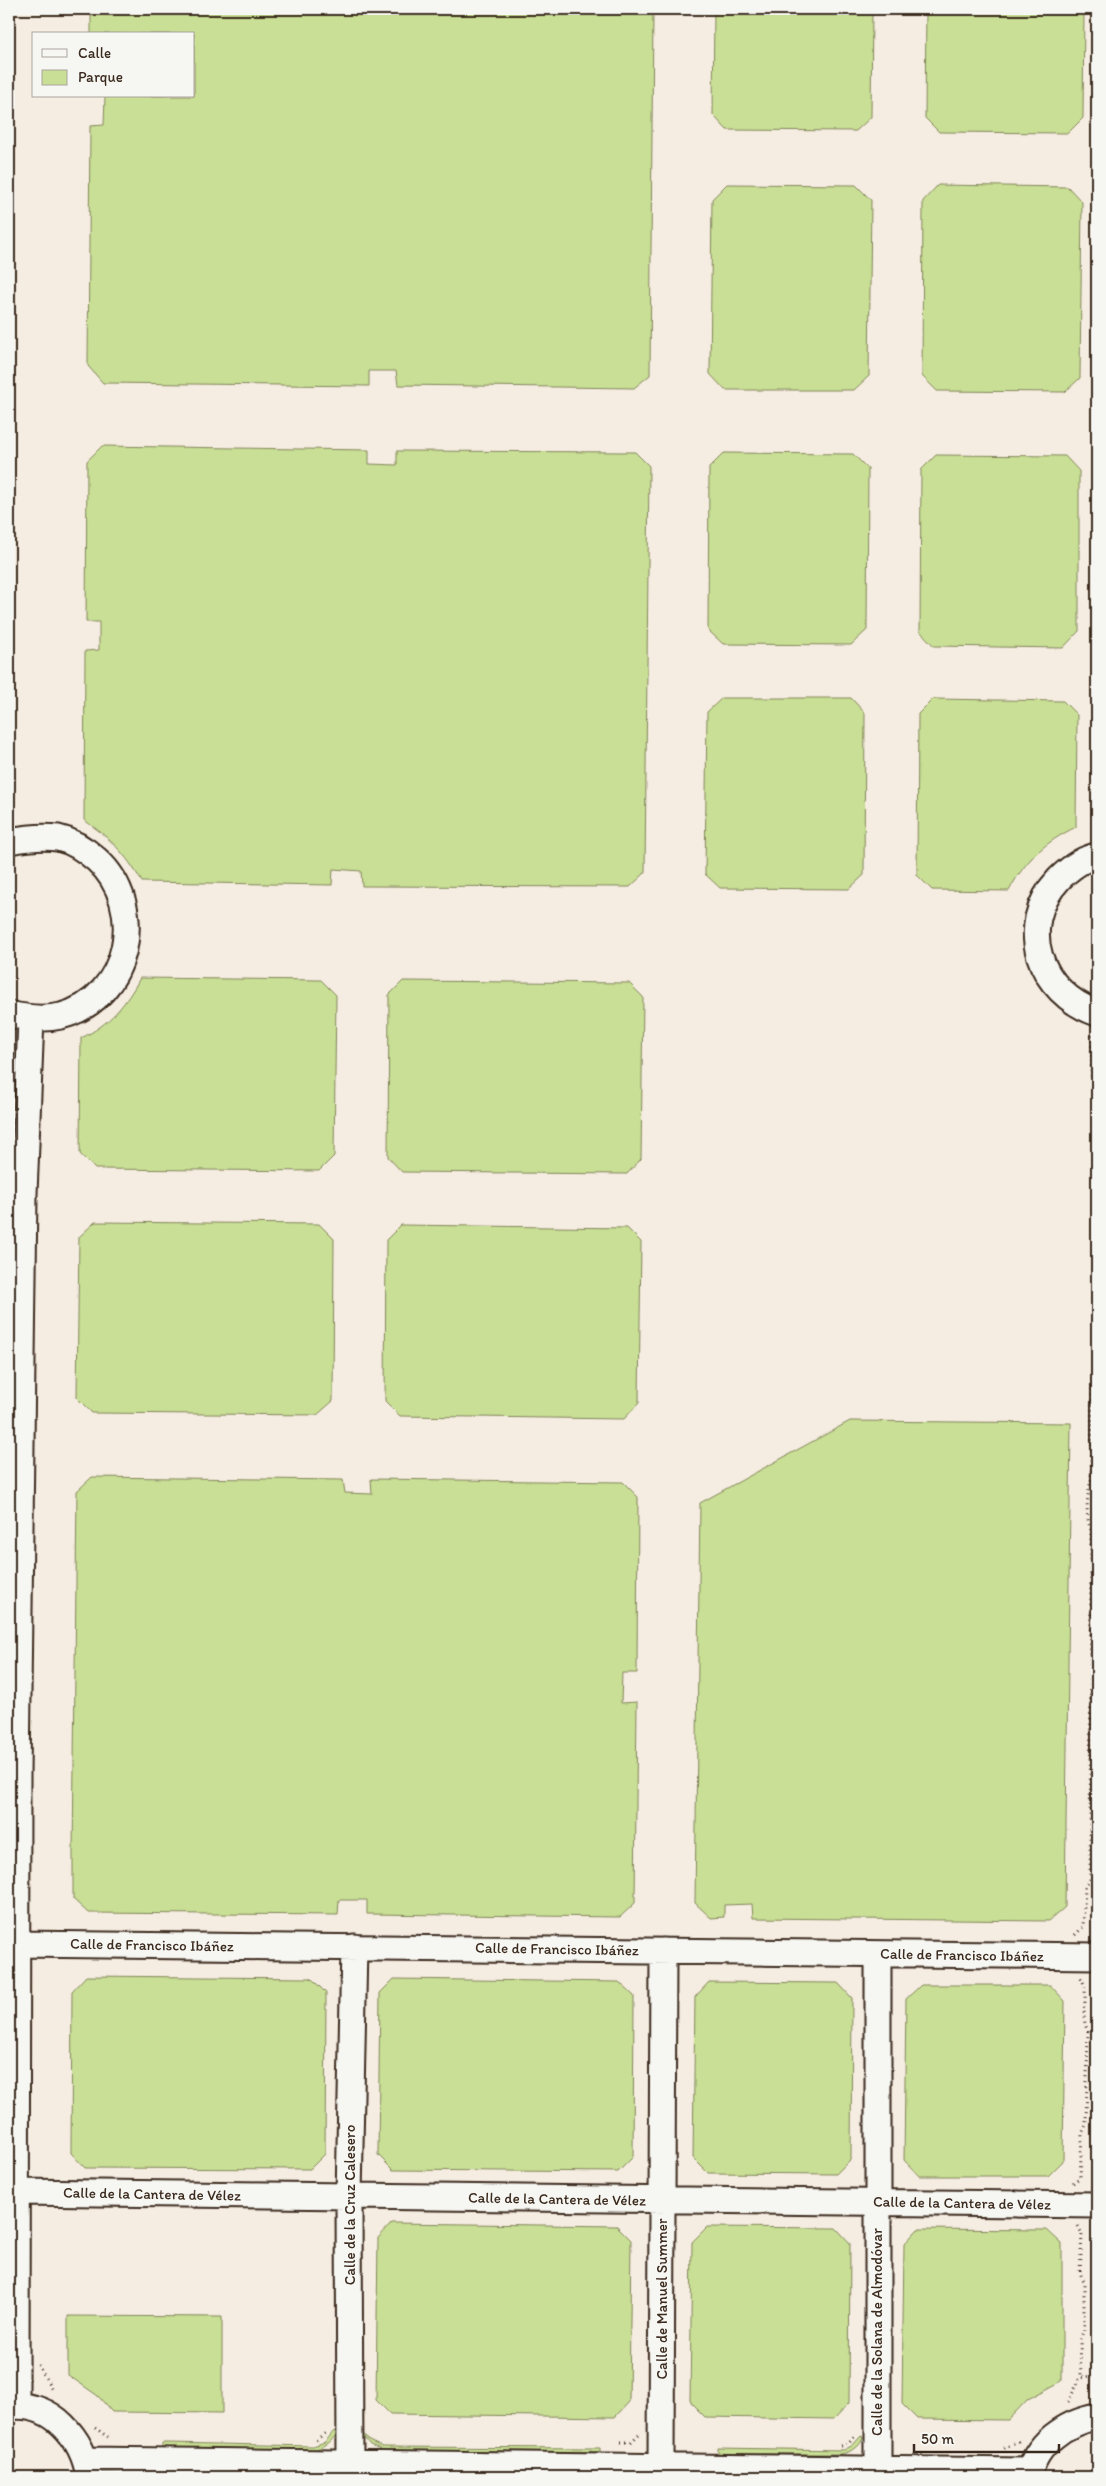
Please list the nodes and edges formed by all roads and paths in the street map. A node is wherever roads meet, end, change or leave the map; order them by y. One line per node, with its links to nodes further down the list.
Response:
1 (9, 841): 4 (street)
2 (1097, 856): 3 (street)
3 (1094, 1012): 10 (path)
4 (20, 1017): 5 (street)
5 (13, 1778): 6 (street)
6 (18, 1944): 7 (street, Calle de Francisco Ibáñez); 11 (street)
7 (354, 1947): 8 (street, Calle de Francisco Ibáñez); 12 (street, Calle de la Cruz Calesero)
8 (663, 1950): 9 (street, Calle de Francisco Ibáñez); 13 (street, Calle de Manuel Summer)
9 (878, 1954): 10 (street, Calle de Francisco Ibáñez); 14 (street, Calle de la Solana de Almodóvar)
10 (1086, 1956): 15 (path)
11 (17, 2192): 12 (street, Calle de la Cantera de Vélez); 17 (street)
12 (349, 2196): 13 (street, Calle de la Cantera de Vélez); 25 (street, Calle de la Cruz Calesero)
13 (662, 2200): 14 (street, Calle de la Cantera de Vélez); 26 (street, Calle de Manuel Summer)
14 (877, 2202): 15 (street, Calle de la Cantera de Vélez); 27 (street, Calle de la Solana de Almodóvar)
15 (1070, 2204): 16 (street, Calle de la Cantera de Vélez); 18 (path)
16 (1097, 2205)
17 (16, 2364): 20 (path); 22 (street)
18 (1082, 2376): 19 (path); 21 (path)
19 (1097, 2376)
20 (56, 2396)
21 (1065, 2405)
22 (12, 2406): 36 (street)
23 (1097, 2417): 38 (street)
24 (92, 2426): 29 (path)
25 (350, 2427): 30 (path); 34 (street, Calle de la Cruz Calesero)
26 (661, 2429): 31 (path); 35 (street, Calle de Manuel Summer)
27 (878, 2432): 32 (path); 37 (street, Calle de la Solana de Almodóvar)
28 (1025, 2437): 33 (path)
29 (110, 2438)
30 (312, 2440)
31 (615, 2442)
32 (838, 2447)
33 (998, 2448)
34 (350, 2463): 35 (street); 36 (street)
35 (661, 2467): 37 (street)
36 (88, 2469)
37 (878, 2470): 38 (street)
38 (1030, 2474)

